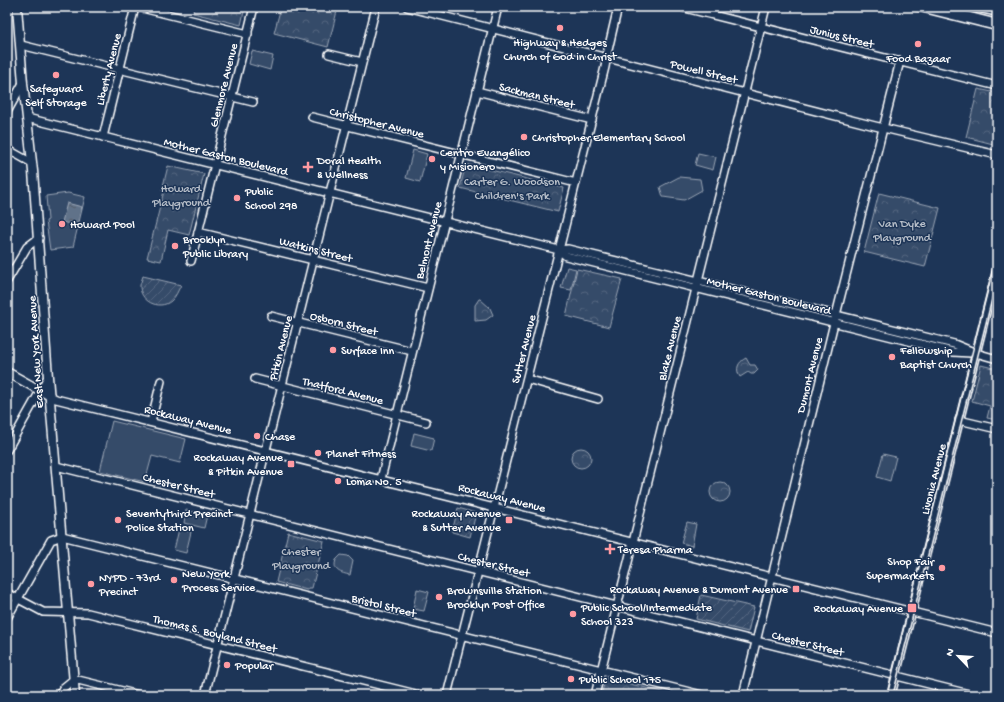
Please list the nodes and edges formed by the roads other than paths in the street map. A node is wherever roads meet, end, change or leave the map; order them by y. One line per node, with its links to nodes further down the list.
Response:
1 (17, 7): 16 (main road, East New York Avenue)
2 (135, 7): 21 (street, Liberty Avenue)
3 (138, 7): 15 (street)
4 (254, 7): 15 (street, Glenmore Avenue)
5 (376, 7): 20 (street, Pitkin Avenue)
6 (406, 7): 14 (street, Powell Street)
7 (498, 7): 14 (street, Belmont Avenue)
8 (618, 7): 18 (street, Sutter Avenue)
9 (681, 7): 13 (street, Junius Street)
10 (766, 7): 13 (street, Blake Avenue)
11 (974, 7): 12 (street)
12 (997, 12)
13 (761, 27): 19 (street, Junius Street); 25 (street, Blake Avenue)
14 (493, 29): 18 (street, Powell Street); 24 (street, Belmont Avenue)
15 (248, 34): 26 (street, Glenmore Avenue)
16 (21, 45): 21 (street); 22 (main road, East New York Avenue)
17 (329, 54): 20 (street)
18 (607, 58): 25 (street, Powell Street); 31 (street, Sutter Avenue)
19 (900, 61): 23 (street, Junius Street); 33 (street, Dumont Avenue)
20 (362, 62): 32 (street, Pitkin Avenue)
21 (120, 70): 26 (street); 34 (street, Liberty Avenue)
22 (23, 83): 28 (street); 30 (main road, East New York Avenue)
23 (997, 86)
24 (477, 91): 31 (street, Sackman Street); 36 (street, Belmont Avenue)
25 (745, 93): 33 (street, Powell Street); 50 (street, Blake Avenue)
26 (231, 97): 27 (street); 39 (street, Glenmore Avenue)
27 (253, 102)
28 (7, 112)
29 (312, 117): 32 (street, Christopher Avenue)
30 (27, 118): 34 (street, Mother Gaston Boulevard); 38 (main road, East New York Avenue)
31 (592, 120): 40 (street, Sutter Avenue)
32 (347, 126): 36 (street, Christopher Avenue); 41 (street, Pitkin Avenue)
33 (883, 128): 37 (street, Powell Street); 54 (street, Dumont Avenue)
34 (103, 137): 39 (street, Mother Gaston Boulevard)
35 (7, 149): 38 (street)
36 (461, 154): 40 (street, Christopher Avenue); 42 (street, Belmont Avenue)
37 (997, 155)
38 (32, 163): 44 (main road, East New York Avenue)
39 (215, 165): 41 (street, Mother Gaston Boulevard); 43 (street, Glenmore Avenue)
40 (576, 183): 45 (street, Sutter Avenue)
41 (330, 193): 42 (street, Mother Gaston Boulevard); 46 (street, Pitkin Avenue)
42 (445, 221): 45 (street, Mother Gaston Boulevard); 51 (street, Belmont Avenue)
43 (198, 232): 46 (street, Watkins Street); 47 (street, Glenmore Avenue)
44 (39, 238): 49 (street); 62 (main road, East New York Avenue)
45 (559, 250): 50 (street, Mother Gaston Boulevard); 53 (street, Mother Gaston Boulevard); 64 (street, Sutter Avenue)
46 (313, 260): 51 (street, Watkins Street); 56 (street, Pitkin Avenue)
47 (191, 262)
48 (997, 269): 52 (street, Livonia Avenue)
49 (7, 281)
50 (698, 281): 53 (street, Blake Avenue); 54 (street, Mother Gaston Boulevard)
51 (428, 288): 58 (street, Belmont Avenue)
52 (995, 288): 59 (street, Livonia Avenue)
53 (696, 289): 57 (street, Mother Gaston Boulevard); 82 (street, Blake Avenue)
54 (836, 315): 57 (street, Dumont Avenue); 59 (street, Mother Gaston Boulevard)
55 (271, 316): 56 (street, Osborn Street)
56 (298, 322): 58 (street, Osborn Street); 66 (street, Pitkin Avenue)
57 (834, 323): 59 (street, Mother Gaston Boulevard); 84 (street, Dumont Avenue)
58 (412, 351): 70 (street, Belmont Avenue)
59 (976, 353): 60 (street, Mother Gaston Boulevard); 71 (street, Livonia Avenue)
60 (997, 359)
61 (7, 372): 67 (main road, Rockaway Avenue)
62 (48, 376): 67 (street); 68 (main road, East New York Avenue)
63 (255, 379): 66 (street, Thatford Avenue)
64 (527, 379): 69 (street); 79 (street, Sutter Avenue)
65 (161, 381): 72 (street)
66 (282, 386): 70 (street, Thatford Avenue); 76 (street, Pitkin Avenue)
67 (40, 390): 68 (main road, Rockaway Avenue); 75 (street)
68 (50, 396): 72 (street, Rockaway Avenue); 77 (main road, East New York Avenue)
69 (598, 399)
70 (396, 414): 73 (street, Thatford Avenue); 78 (street, Belmont Avenue)
71 (959, 420): 74 (street); 90 (street, Livonia Avenue)
72 (151, 422): 76 (street, Rockaway Avenue)
73 (426, 422)
74 (997, 429)
75 (7, 450)
76 (266, 451): 78 (street, Rockaway Avenue); 80 (street, Pitkin Avenue)
77 (56, 466): 80 (street, Chester Street); 81 (main road, East New York Avenue)
78 (381, 479): 79 (street, Rockaway Avenue)
79 (494, 507): 82 (street, Rockaway Avenue); 83 (street, Sutter Avenue)
80 (250, 514): 83 (street, Chester Street); 85 (street, Pitkin Avenue)
81 (62, 536): 85 (street, Bristol Street); 87 (street); 89 (main road, East New York Avenue)
82 (633, 542): 84 (street, Rockaway Avenue); 88 (street, Blake Avenue)
83 (478, 571): 88 (street, Chester Street); 93 (street, Sutter Avenue)
84 (772, 576): 90 (street, Rockaway Avenue); 94 (street, Dumont Avenue)
85 (234, 579): 93 (street, Bristol Street); 95 (street, Pitkin Avenue)
86 (7, 593): 87 (street, Thomas S. Boyland Street)
87 (18, 599): 89 (street, Thomas S. Boyland Street); 91 (street)
88 (617, 606): 94 (street, Chester Street); 96 (street, Blake Avenue)
89 (68, 612): 95 (street, Thomas S. Boyland Street); 98 (main road, East New York Avenue)
90 (911, 612): 92 (street, Rockaway Avenue); 97 (street, Livonia Avenue)
91 (7, 618)
92 (997, 633)
93 (462, 636): 96 (street, Bristol Street); 104 (street, Sutter Avenue)
94 (756, 641): 97 (street, Chester Street); 107 (street, Dumont Avenue)
95 (218, 645): 102 (street, Pitkin Avenue); 103 (street, Thomas S. Boyland Street)
96 (601, 670): 105 (street, Blake Avenue); 106 (street, Bristol Street)
97 (895, 676): 108 (street, Livonia Avenue); 109 (street, Chester Street)
98 (74, 679): 99 (street); 100 (main road, East New York Avenue); 101 (street)
99 (59, 695)
100 (75, 695)
101 (139, 695)
102 (205, 695)
103 (420, 695)
104 (447, 695)
105 (595, 695)
106 (702, 695)
107 (743, 695)
108 (891, 695)
109 (973, 695)

